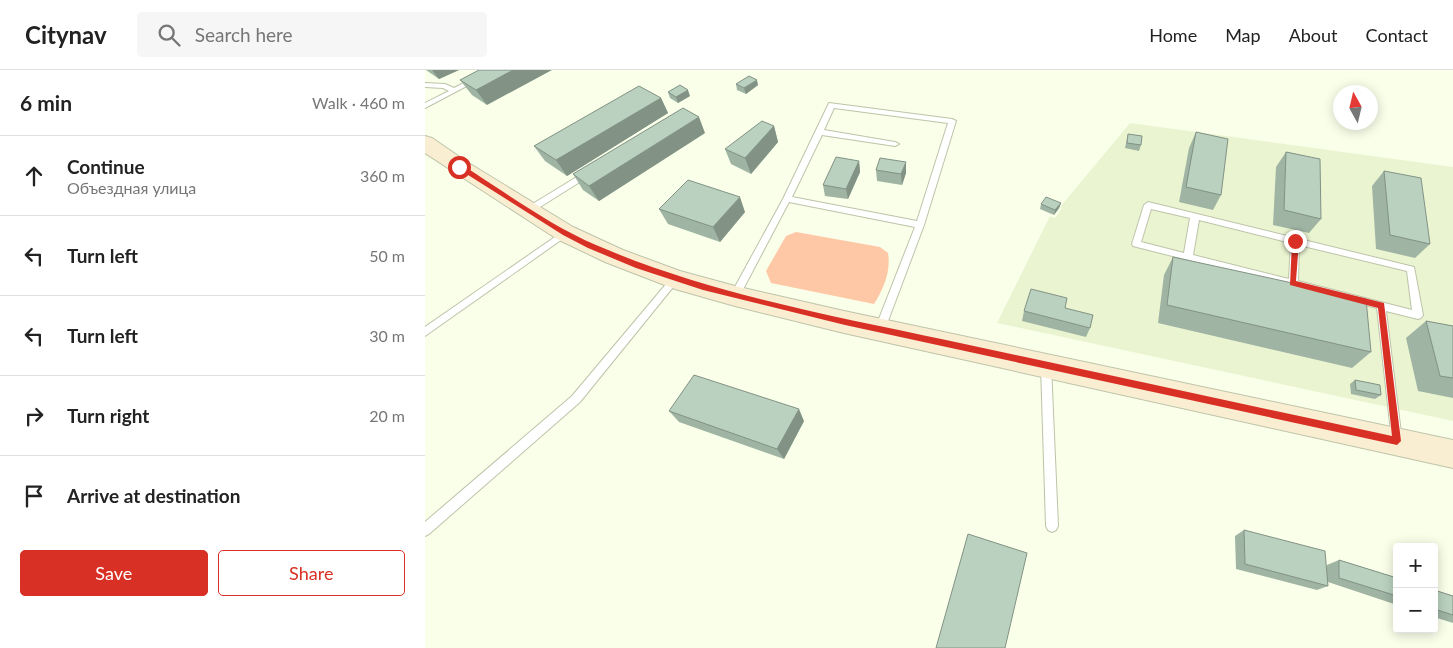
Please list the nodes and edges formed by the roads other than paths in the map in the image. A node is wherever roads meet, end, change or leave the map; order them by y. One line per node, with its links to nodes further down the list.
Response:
1 (494, 70): 3 (lane)
2 (425, 85): 3 (lane)
3 (454, 91): 4 (lane)
4 (425, 106)
5 (820, 132): 6 (lane); 9 (lane); 12 (lane)
6 (895, 144)
7 (426, 145): 10 (main road)
8 (595, 168): 10 (lane)
9 (787, 199): 12 (lane); 18 (lane)
10 (529, 210): 13 (main road)
11 (1195, 216): 14 (lane); 15 (lane); 15 (lane)
12 (920, 224): 20 (lane)
13 (565, 233): 16 (main road); 21 (lane)
14 (1295, 241): 17 (lane); 19 (lane)
15 (1188, 257): 17 (lane)
16 (675, 279): 18 (main road); 26 (lane)
17 (1293, 283): 19 (lane)
18 (735, 296): 20 (main road)
19 (1381, 306): 23 (lane)
20 (880, 329): 22 (main road)
21 (425, 332)
22 (1046, 365): 23 (main road); 25 (lane)
23 (1397, 441): 24 (main road)
24 (1453, 454)
25 (1052, 526)
26 (425, 530)

